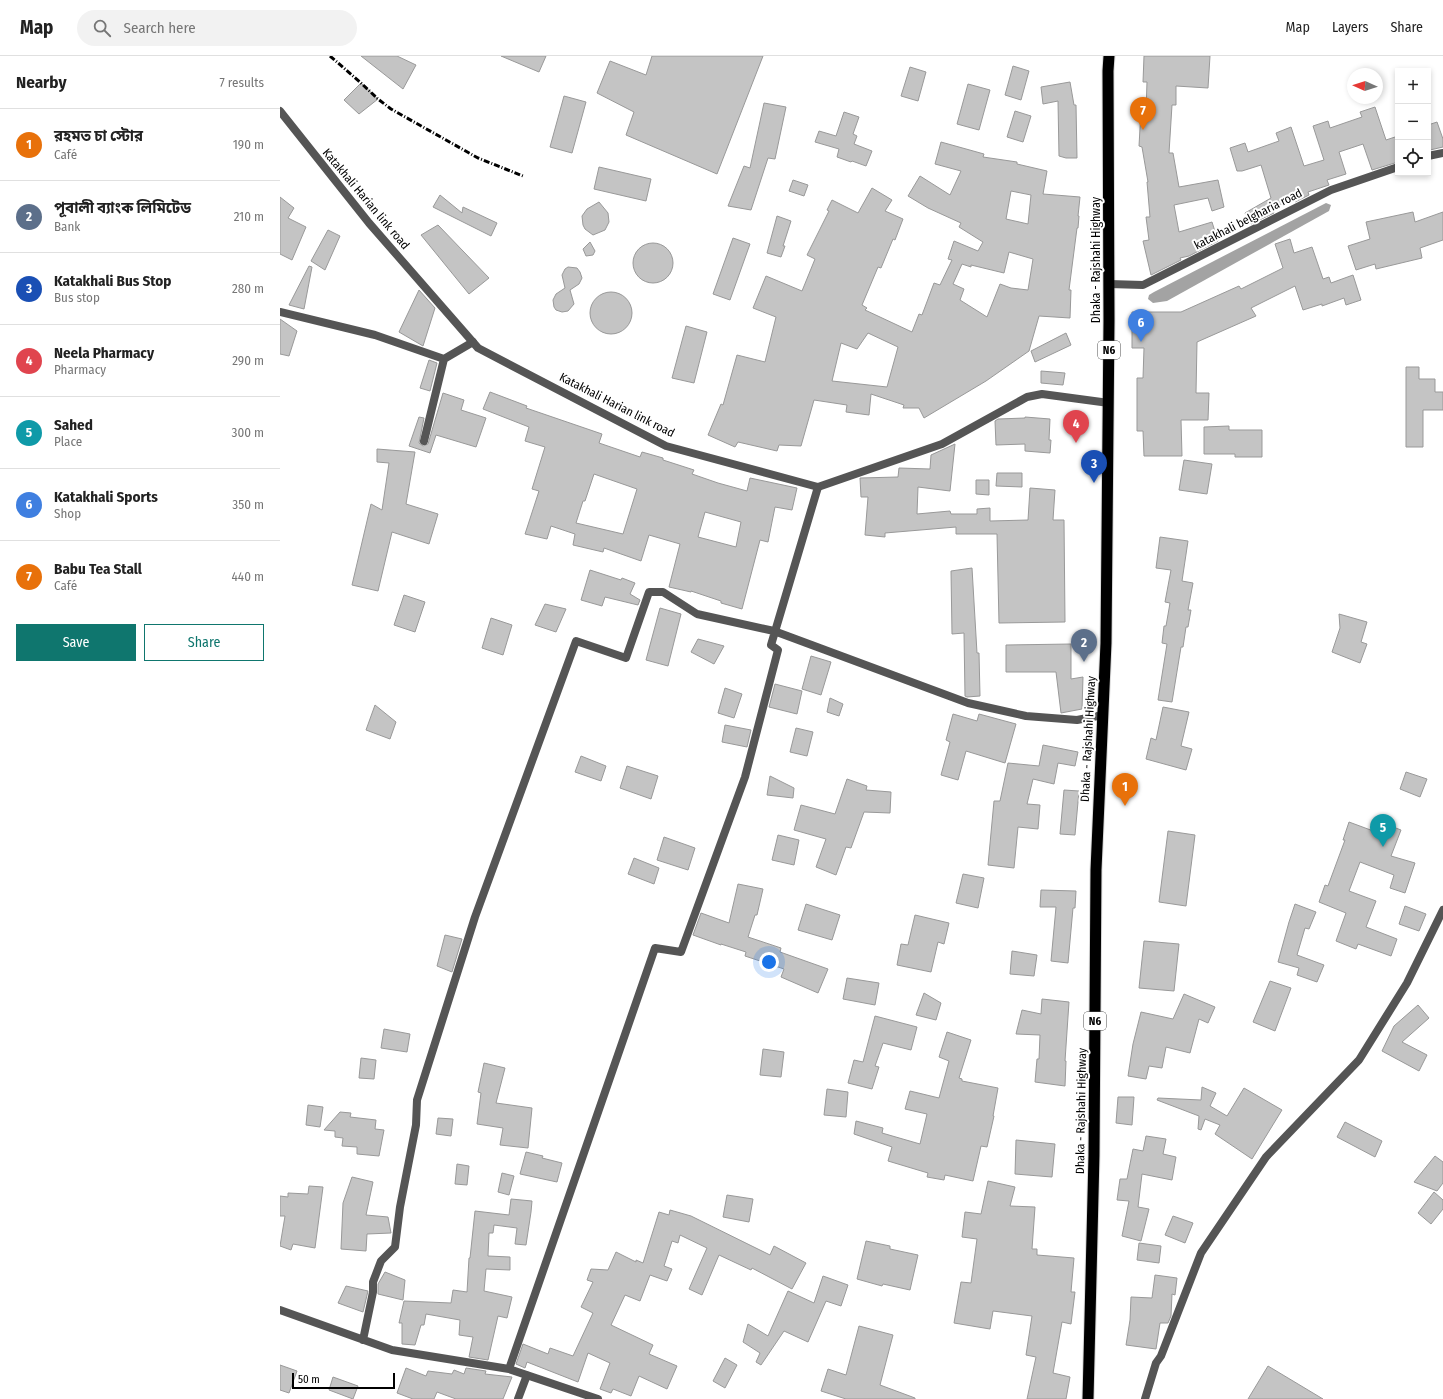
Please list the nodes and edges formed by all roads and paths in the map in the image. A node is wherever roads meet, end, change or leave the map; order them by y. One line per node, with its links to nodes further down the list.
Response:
1 (1109, 56): 6 (highway, Dhaka - Rajshahi Highway / N6)
2 (280, 111): 8 (street, Katakhali Harian link road)
3 (1443, 153): 4 (street)
4 (1431, 155)
5 (1395, 168): 6 (street, katakhali belgharia road)
6 (1109, 284): 10 (highway, Dhaka - Rajshahi Highway / N6)
7 (280, 312): 9 (street)
8 (473, 342): 9 (street); 12 (street, Katakhali Harian link road)
9 (444, 359): 11 (street)
10 (1109, 402): 12 (street); 14 (highway, Dhaka - Rajshahi Highway / N6)
11 (424, 441)
12 (818, 487): 13 (street)
13 (774, 632): 14 (street); 17 (street); 18 (street)
14 (1102, 715): 22 (highway, Dhaka - Rajshahi Highway / N6)
15 (1443, 910): 23 (street)
16 (280, 1310): 17 (street)
17 (363, 1340): 18 (street)
18 (509, 1369): 19 (street)
19 (527, 1375): 20 (street); 21 (street)
20 (518, 1399)
21 (598, 1399)
22 (1088, 1399)
23 (1145, 1399)

